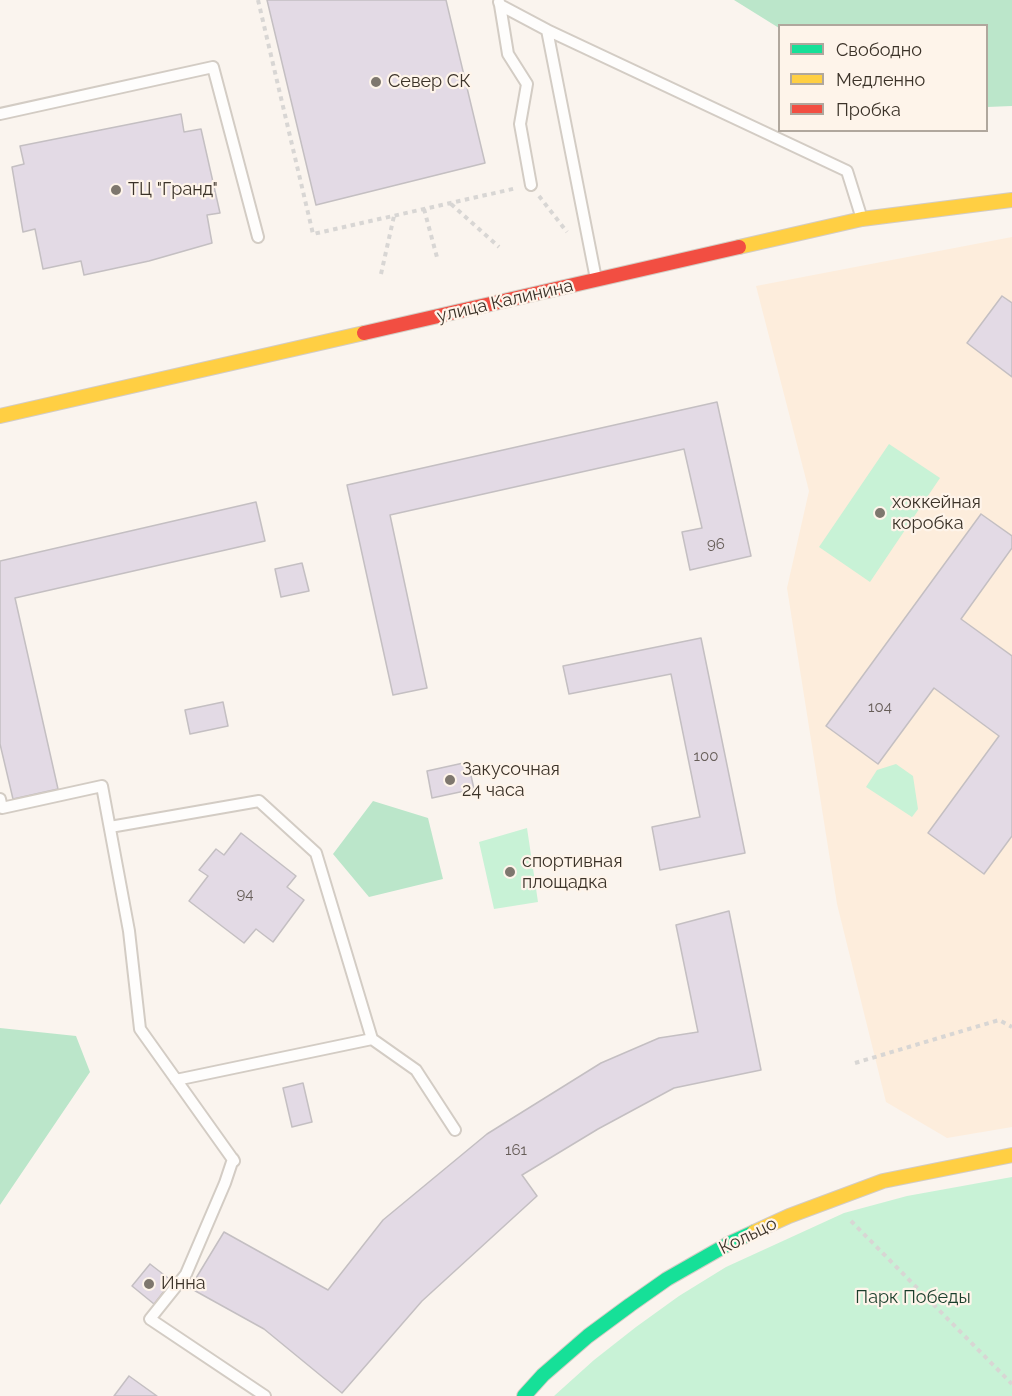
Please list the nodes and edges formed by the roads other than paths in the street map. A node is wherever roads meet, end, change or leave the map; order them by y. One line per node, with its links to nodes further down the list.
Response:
1 (499, 3): 2 (lane); 4 (lane)
2 (548, 30): 6 (lane); 8 (lane)
3 (0, 114): 7 (lane)
4 (531, 185)
5 (1012, 200): 6 (main road, улица Калинина)
6 (862, 219): 8 (main road, улица Калинина)
7 (258, 237)
8 (597, 280): 9 (main road, улица Калинина)
9 (0, 416)
10 (0, 799): 11 (lane)
11 (110, 827): 12 (lane); 13 (lane)
12 (372, 1039): 13 (lane); 14 (lane)
13 (177, 1080): 16 (lane)
14 (455, 1130)
15 (1012, 1155): 17 (main road, Кольцо)
16 (265, 1396)
17 (524, 1396)

